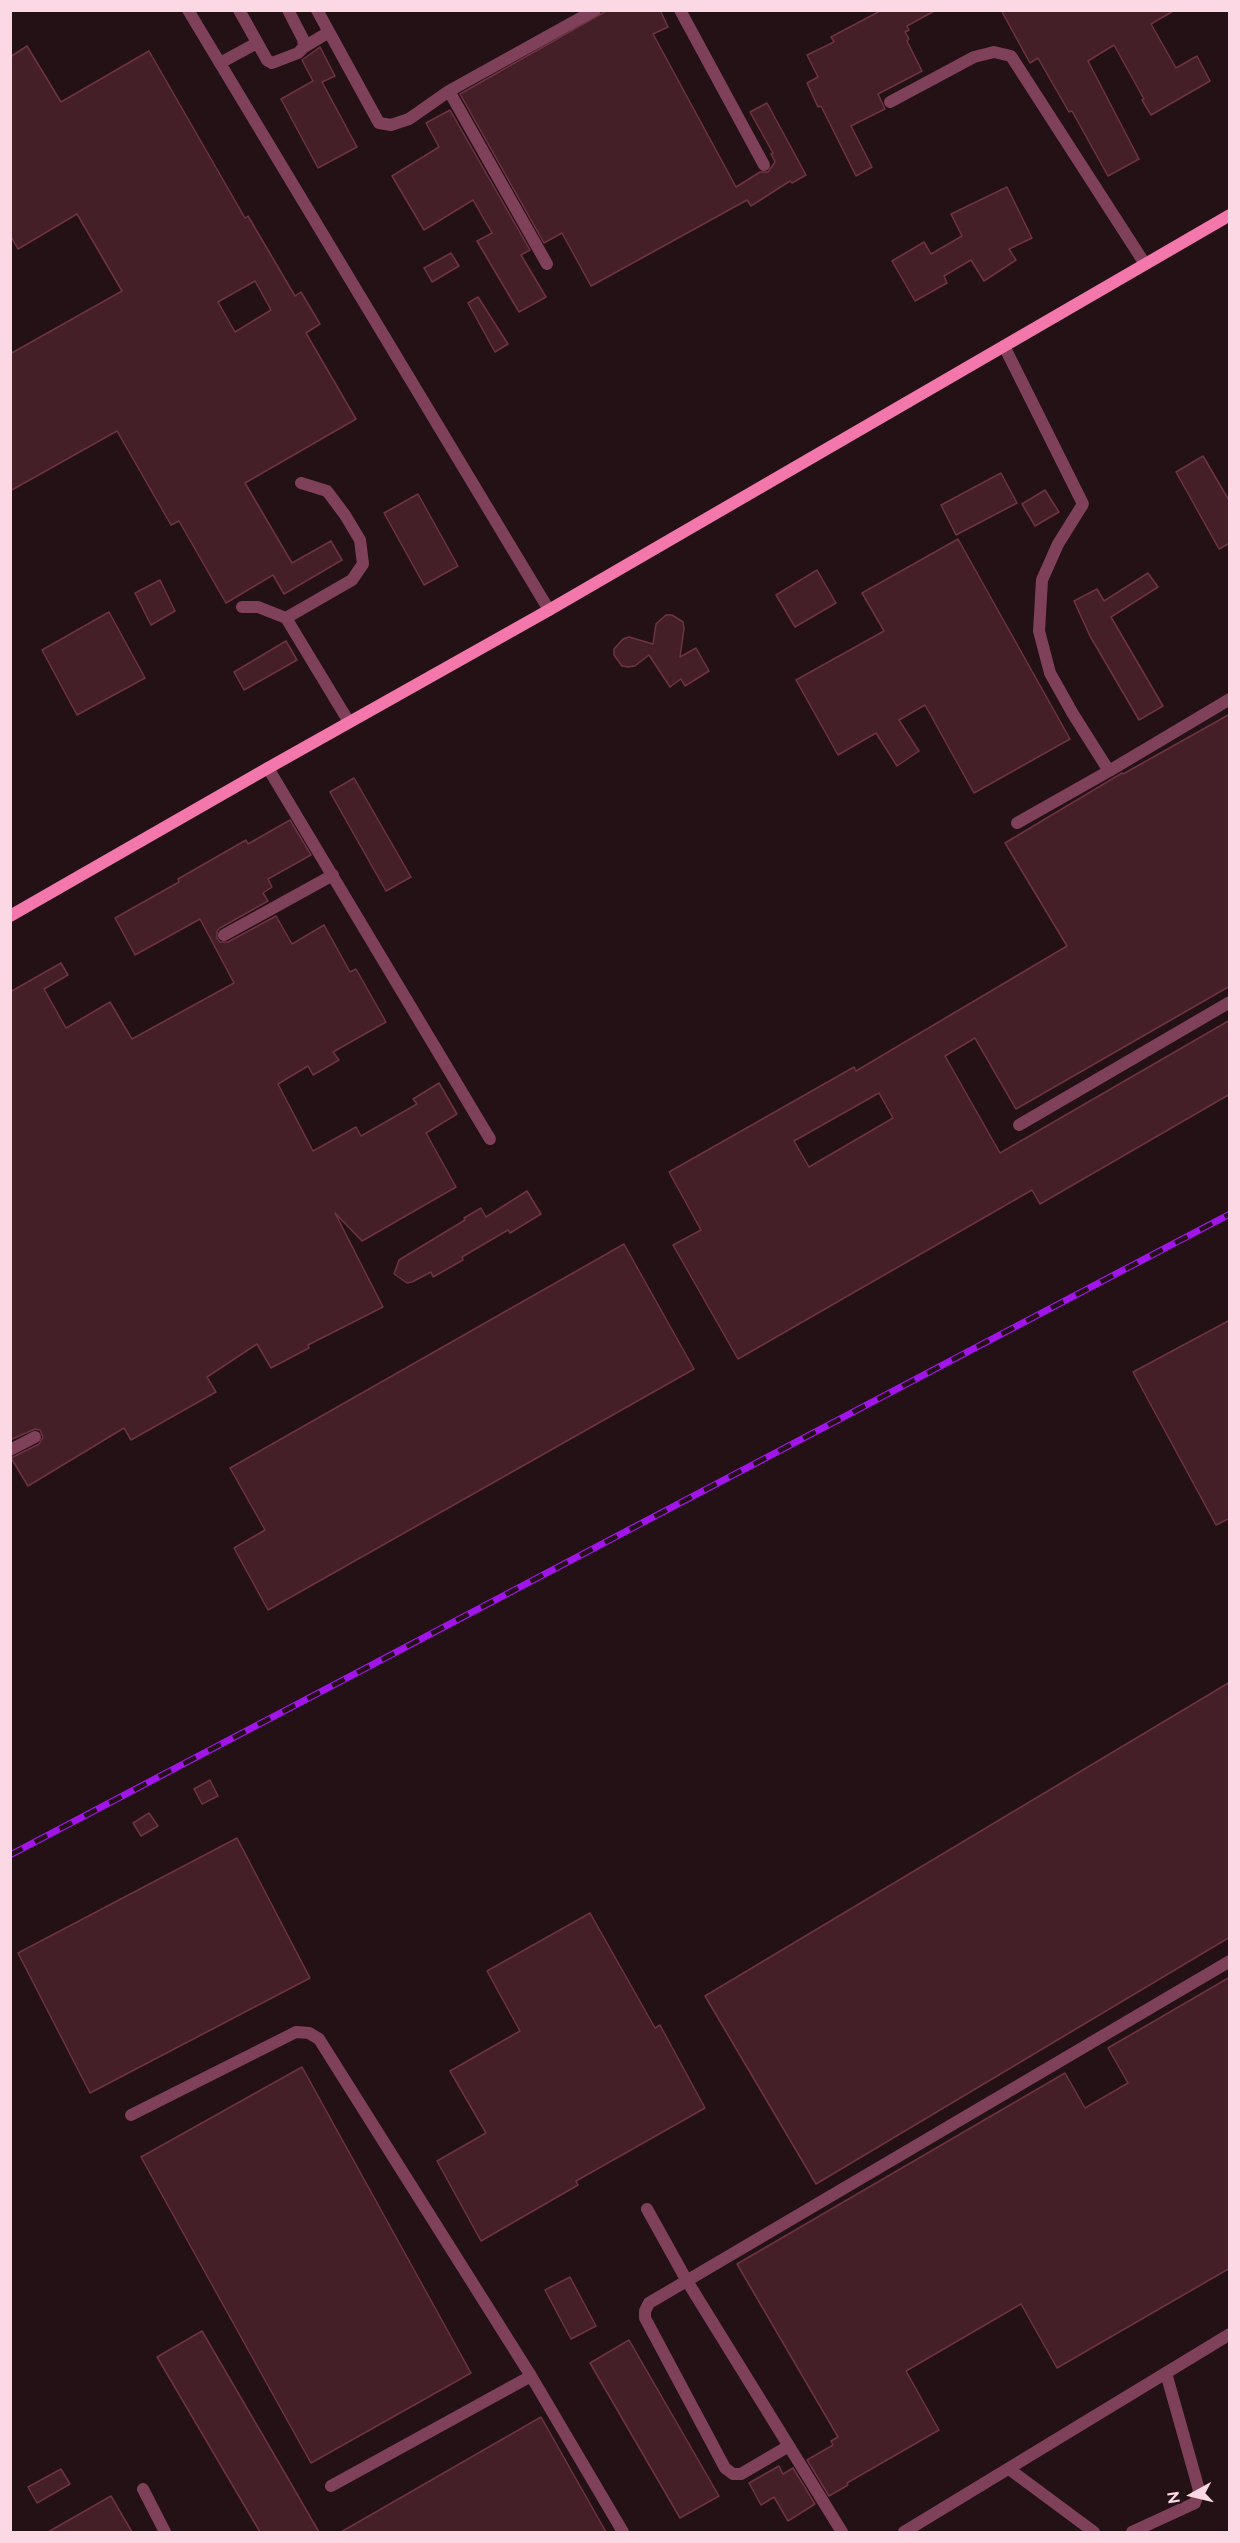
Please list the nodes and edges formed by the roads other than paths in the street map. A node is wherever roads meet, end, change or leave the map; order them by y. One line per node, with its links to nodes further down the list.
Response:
1 (188, 10): 10 (street)
2 (239, 10): 8 (street)
3 (288, 10): 9 (street)
4 (317, 10): 7 (street)
5 (595, 10): 11 (street)
6 (680, 10): 13 (street)
7 (329, 32): 9 (street); 11 (street)
8 (257, 43): 9 (street); 10 (street)
9 (304, 47)
10 (220, 63): 20 (street)
11 (449, 91): 15 (street)
12 (890, 102): 16 (street)
13 (764, 165)
14 (1230, 215): 16 (street)
15 (547, 264)
16 (1145, 264): 17 (street)
17 (1004, 346): 20 (street); 25 (street)
18 (301, 483): 21 (street)
19 (242, 607): 21 (street)
20 (549, 610): 23 (street)
21 (286, 618): 23 (street)
22 (1230, 699): 25 (street)
23 (349, 722): 24 (street)
24 (268, 768): 27 (street); 28 (street)
25 (1109, 771): 26 (street)
26 (1017, 823)
27 (333, 875): 29 (street); 32 (street)
28 (10, 916)
29 (224, 935)
30 (1230, 1002): 31 (street)
31 (1019, 1125)
32 (490, 1138)
33 (34, 1437): 34 (street)
34 (10, 1450)
35 (1230, 1961): 38 (street)
36 (131, 2115): 41 (street)
37 (647, 2209): 38 (street)
38 (687, 2281): 42 (street); 42 (street)
39 (1230, 2334): 40 (street)
40 (1166, 2373): 43 (street); 51 (street)
41 (531, 2376): 44 (street); 47 (street)
42 (787, 2447): 48 (street)
43 (1009, 2469): 49 (street); 50 (street)
44 (331, 2486)
45 (143, 2489): 46 (street)
46 (165, 2532)
47 (623, 2532)
48 (842, 2532)
49 (904, 2532)
50 (1094, 2532)
51 (1132, 2532)

